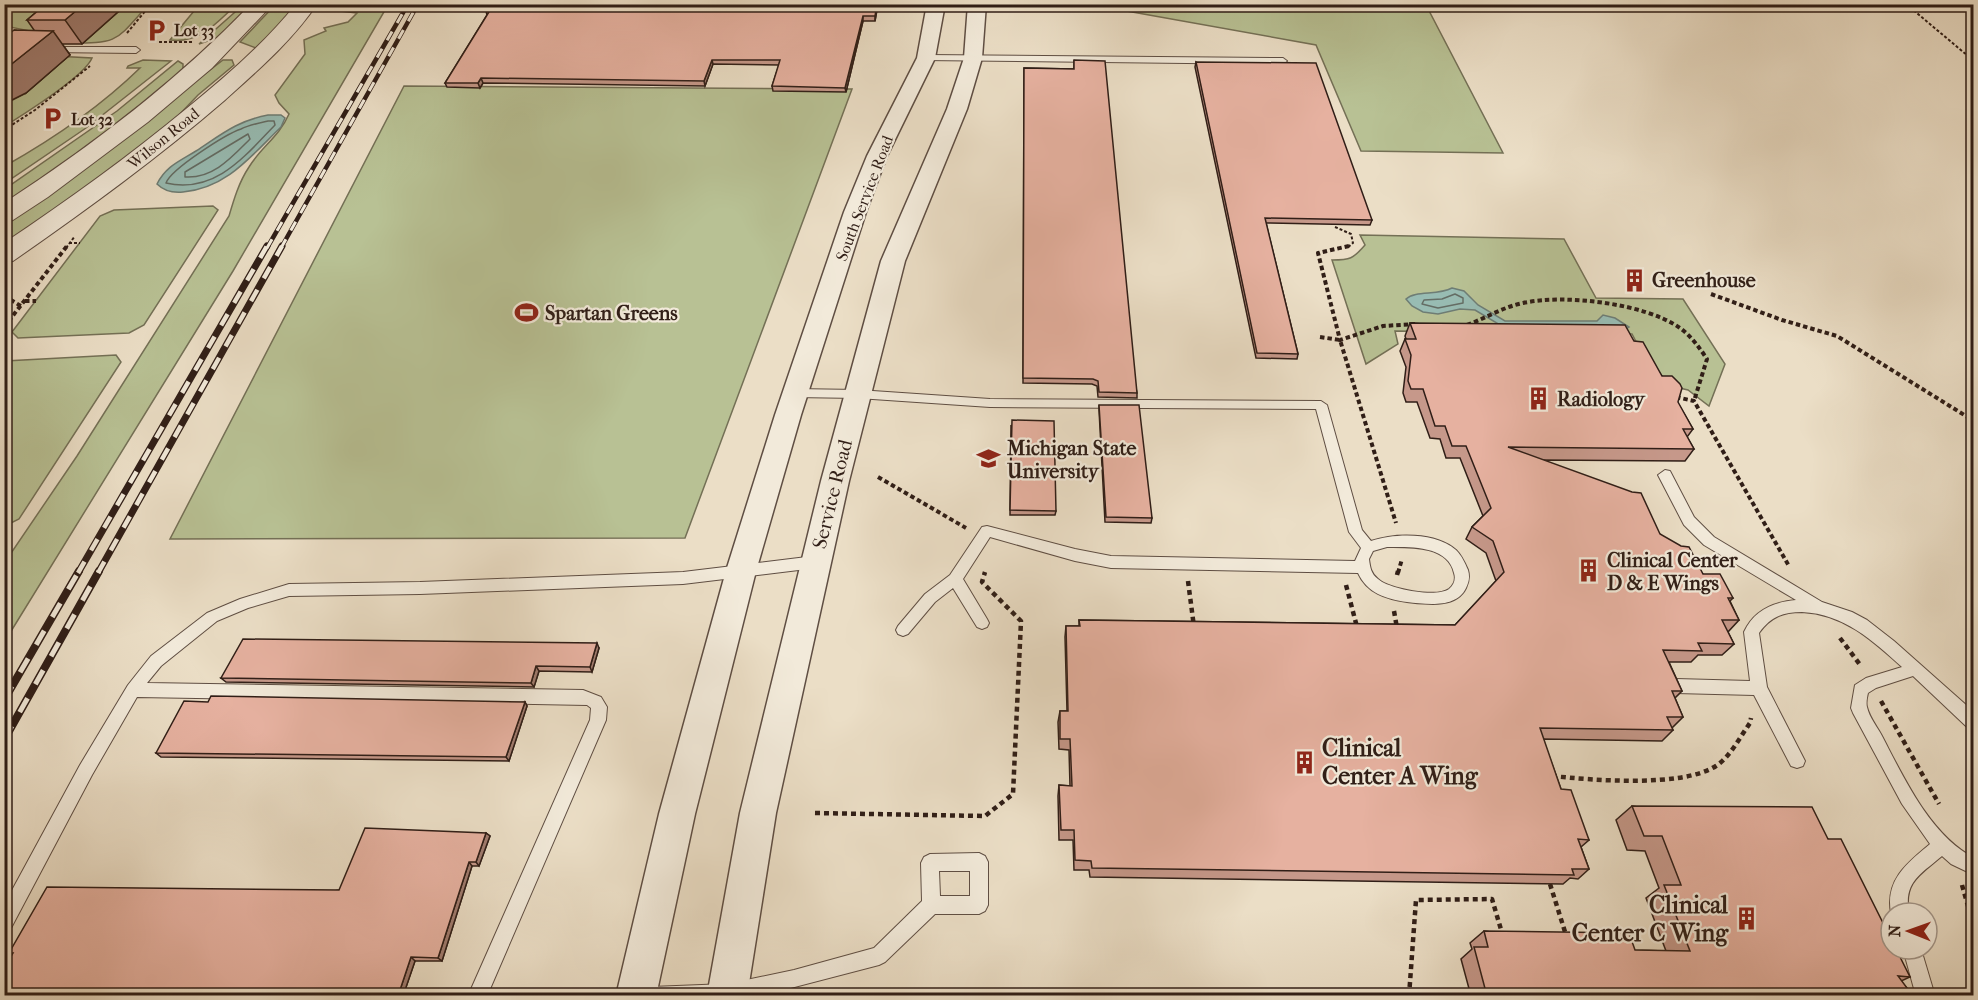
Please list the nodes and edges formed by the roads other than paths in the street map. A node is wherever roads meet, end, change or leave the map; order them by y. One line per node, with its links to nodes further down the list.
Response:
1 (263, 4): 5 (street, Wilson Road)
2 (307, 4): 11 (street, Wilson Road)
3 (936, 4): 8 (street, South Service Road)
4 (976, 4): 9 (street, Service Road)
5 (220, 48): 11 (street); 12 (street, Wilson Road)
6 (42, 50): 7 (lane)
7 (136, 50)
8 (926, 58): 9 (lane); 14 (street, South Service Road)
9 (973, 58): 10 (lane); 15 (street, Service Road)
10 (1283, 61)
11 (184, 122): 13 (street, Wilson Road)
12 (4, 215)
13 (4, 255)
14 (794, 393): 15 (lane); 20 (street)
15 (858, 394): 17 (lane); 18 (street, Service Road)
16 (1665, 475): 22 (lane)
17 (1368, 547): 19 (lane); 19 (lane)
18 (816, 562): 20 (lane); 37 (street, Service Road)
19 (1362, 567): 21 (lane)
20 (741, 572): 28 (lane); 39 (street)
21 (955, 579): 23 (lane); 24 (lane)
22 (1816, 605): 25 (lane); 27 (lane)
23 (982, 623)
24 (903, 630)
25 (1916, 669): 29 (lane); 31 (lane)
26 (1676, 686): 27 (lane)
27 (1760, 688): 30 (lane)
28 (133, 690): 35 (lane); 38 (lane)
29 (1974, 723)
30 (1797, 761)
31 (1941, 846): 32 (lane); 33 (lane)
32 (1974, 867)
33 (1896, 901)
34 (931, 905): 37 (lane)
35 (4, 924)
36 (1916, 961): 41 (lane)
37 (727, 994): 40 (lane)
38 (477, 996)
39 (636, 996)
40 (651, 996)
41 (1926, 996)

